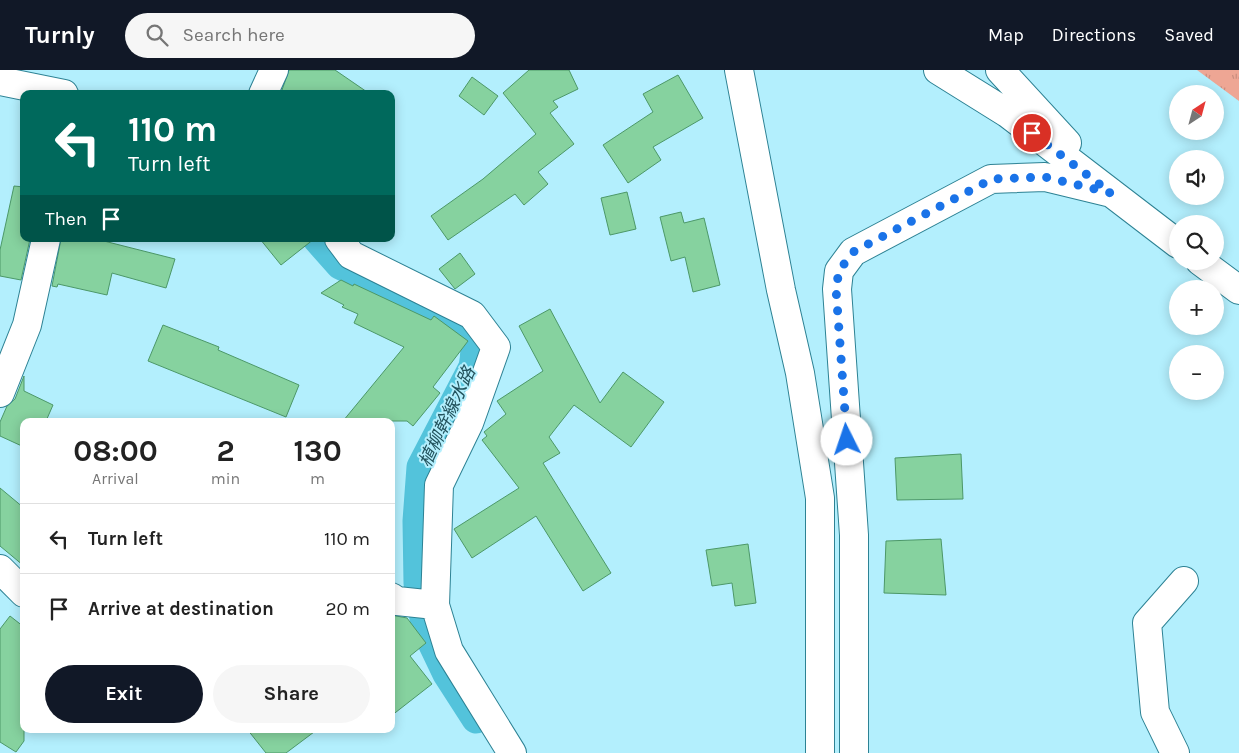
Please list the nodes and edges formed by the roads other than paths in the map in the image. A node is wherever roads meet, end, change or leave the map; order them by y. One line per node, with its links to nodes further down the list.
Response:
1 (274, 70): 7 (street)
2 (739, 70): 20 (street)
3 (938, 70): 8 (street)
4 (1000, 70): 8 (street)
5 (0, 81): 6 (street)
6 (44, 90)
7 (266, 90)
8 (1111, 193): 9 (street); 21 (street)
9 (1169, 237)
10 (45, 242): 14 (street)
11 (341, 242): 18 (street)
12 (1212, 270): 13 (street)
13 (1239, 290)
14 (0, 393)
15 (0, 569): 17 (street)
16 (1184, 581): 22 (street)
17 (20, 590)
18 (410, 603): 19 (street)
19 (512, 753)
20 (820, 753)
21 (854, 753)
22 (1175, 753)

